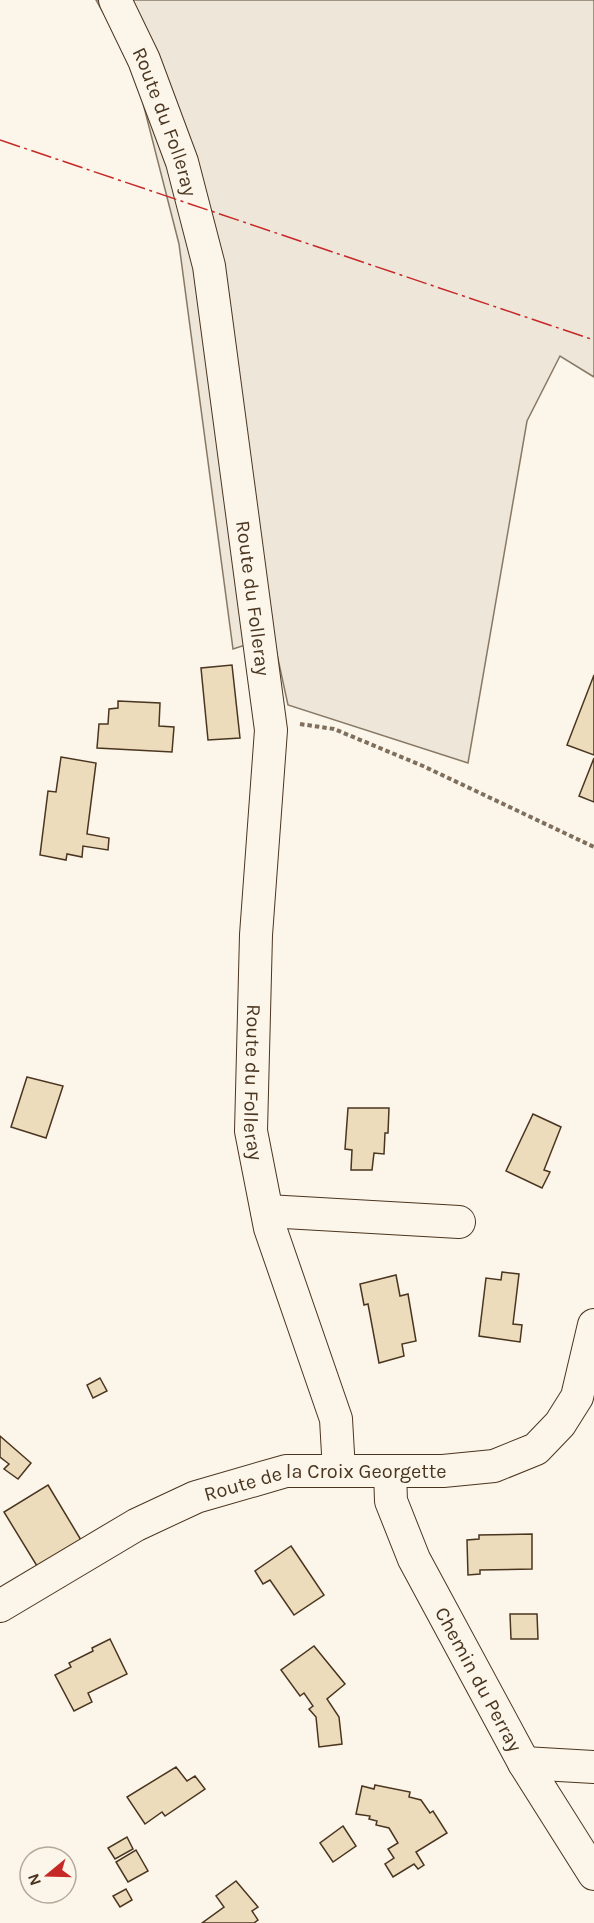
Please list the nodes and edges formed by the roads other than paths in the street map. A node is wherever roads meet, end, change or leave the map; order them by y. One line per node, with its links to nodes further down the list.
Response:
1 (115, 0): 2 (street, Route du Folleray)
2 (267, 1211): 3 (street); 5 (street, Route du Folleray)
3 (459, 1222)
4 (594, 1325): 6 (street, Route de la Croix Georgette)
5 (339, 1471): 6 (street, Route de la Croix Georgette); 7 (street, Route de la Croix Georgette)
6 (390, 1472): 8 (street, Chemin du Perray)
7 (0, 1606)
8 (524, 1763): 9 (street); 10 (street, Chemin du Perray)
9 (594, 1767)
10 (594, 1874)

